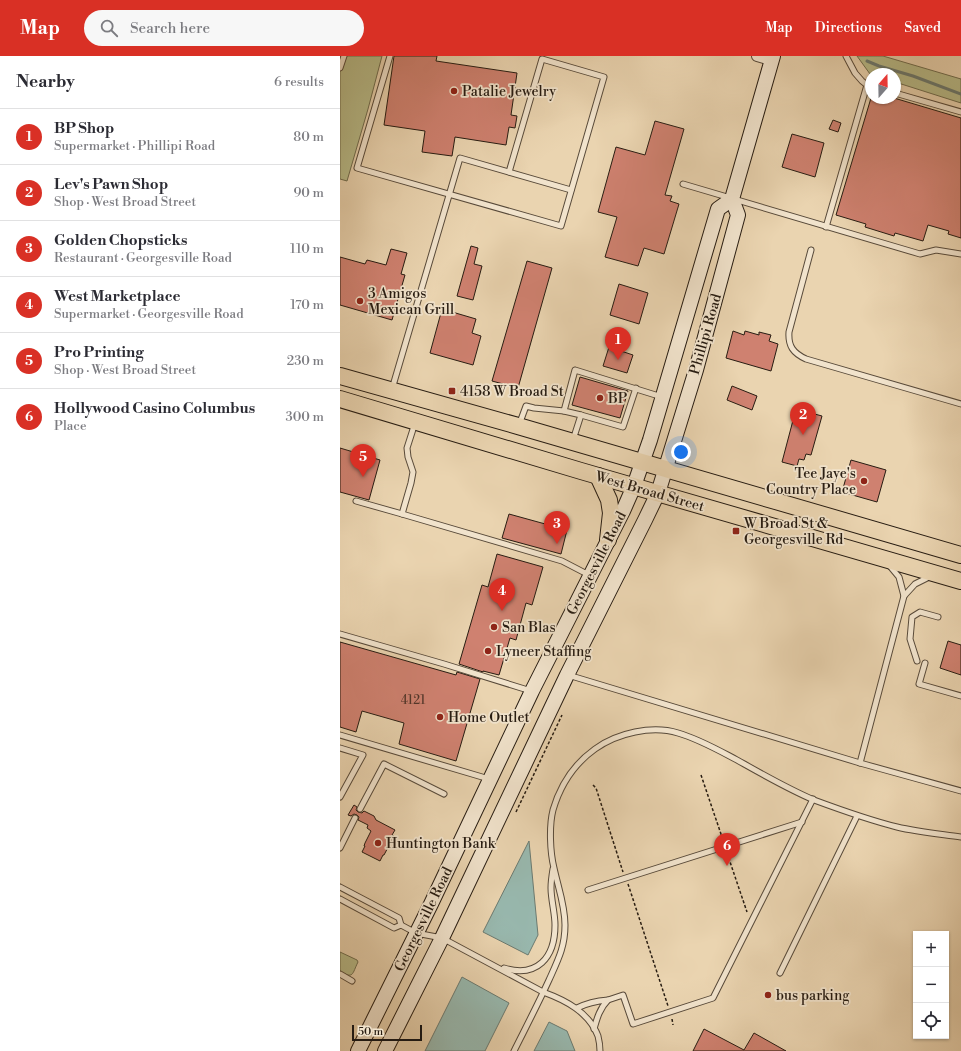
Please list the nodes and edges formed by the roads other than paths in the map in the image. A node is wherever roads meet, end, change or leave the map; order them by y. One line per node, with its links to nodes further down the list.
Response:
1 (344, 56): 6 (lane)
2 (390, 56): 14 (lane)
3 (757, 56): 5 (street)
4 (846, 56): 7 (lane)
5 (772, 58): 15 (main road)
6 (340, 68)
7 (865, 83)
8 (901, 95): 10 (lane)
9 (865, 98): 16 (lane)
10 (961, 112)
11 (509, 172): 13 (lane); 13 (lane); 14 (lane)
12 (683, 184): 15 (lane)
13 (571, 190): 14 (lane)
14 (449, 194): 22 (lane)
15 (732, 199): 16 (lane); 23 (main road, Phillipi Road); 33 (main road, Phillipi Road)
16 (826, 226): 18 (lane)
17 (811, 250): 25 (lane)
18 (961, 254)
19 (340, 376): 22 (main road, West Broad Street)
20 (636, 388): 23 (lane); 26 (lane); 27 (lane)
21 (340, 389): 28 (main road)
22 (391, 391): 28 (main road, West Broad Street)
23 (663, 397): 32 (main road, Phillipi Road)
24 (340, 399): 29 (main road, West Broad Street)
25 (961, 404)
26 (564, 411): 27 (lane); 30 (lane)
27 (581, 415): 31 (lane)
28 (495, 420): 30 (main road, West Broad Street)
29 (415, 422): 34 (main road, West Broad Street); 38 (lane)
30 (518, 426): 31 (main road, West Broad Street)
31 (572, 442): 32 (main road, West Broad Street)
32 (642, 462): 33 (main road, West Broad Street); 35 (main road, Georgesville Road)
33 (665, 469): 36 (main road, Georgesville Road); 40 (main road, West Broad Street)
34 (598, 476): 35 (main road, West Broad Street); 39 (main road)
35 (634, 486): 36 (main road, West Broad Street); 39 (main road, Georgesville Road)
36 (658, 493): 41 (main road, West Broad Street); 50 (main road, Georgesville Road)
37 (356, 501): 38 (lane)
38 (402, 514): 43 (lane)
39 (608, 540): 43 (main road, Georgesville Road)
40 (961, 555)
41 (884, 559): 42 (main road, West Broad Street); 45 (lane)
42 (936, 574): 44 (main road, West Broad Street); 45 (lane)
43 (590, 576): 51 (main road, Georgesville Road)
44 (961, 581)
45 (904, 596): 55 (lane)
46 (938, 617): 48 (lane)
47 (340, 634): 51 (lane)
48 (917, 661)
49 (925, 663): 52 (lane)
50 (567, 675): 55 (lane); 73 (main road, Georgesville Road)
51 (532, 691): 56 (main road, Georgesville Road)
52 (961, 696)
53 (340, 735): 56 (lane)
54 (340, 748): 59 (lane)
55 (860, 763): 57 (lane)
56 (489, 779): 72 (main road, Georgesville Road)
57 (961, 791)
58 (444, 794): 61 (lane)
59 (340, 797)
60 (813, 799): 62 (lane); 64 (lane); 67 (lane)
61 (360, 809)
62 (857, 816): 65 (lane); 75 (lane)
63 (355, 818): 66 (lane)
64 (802, 822): 69 (lane); 79 (lane)
65 (961, 837)
66 (340, 848)
67 (553, 866): 74 (lane); 78 (lane)
68 (340, 887): 71 (lane)
69 (588, 890)
70 (340, 899): 71 (lane)
71 (401, 925): 72 (lane)
72 (416, 933): 73 (lane); 82 (main road, Georgesville Road)
73 (442, 938): 74 (lane); 83 (main road, Georgesville Road)
74 (493, 965): 78 (lane)
75 (780, 973)
76 (340, 974): 77 (lane)
77 (352, 981)
78 (544, 992): 80 (lane); 84 (lane)
79 (608, 1000): 80 (lane); 81 (lane)
80 (577, 1008): 81 (lane)
81 (594, 1029): 85 (lane)
82 (358, 1051)
83 (385, 1051)
84 (514, 1051)
85 (600, 1051)

